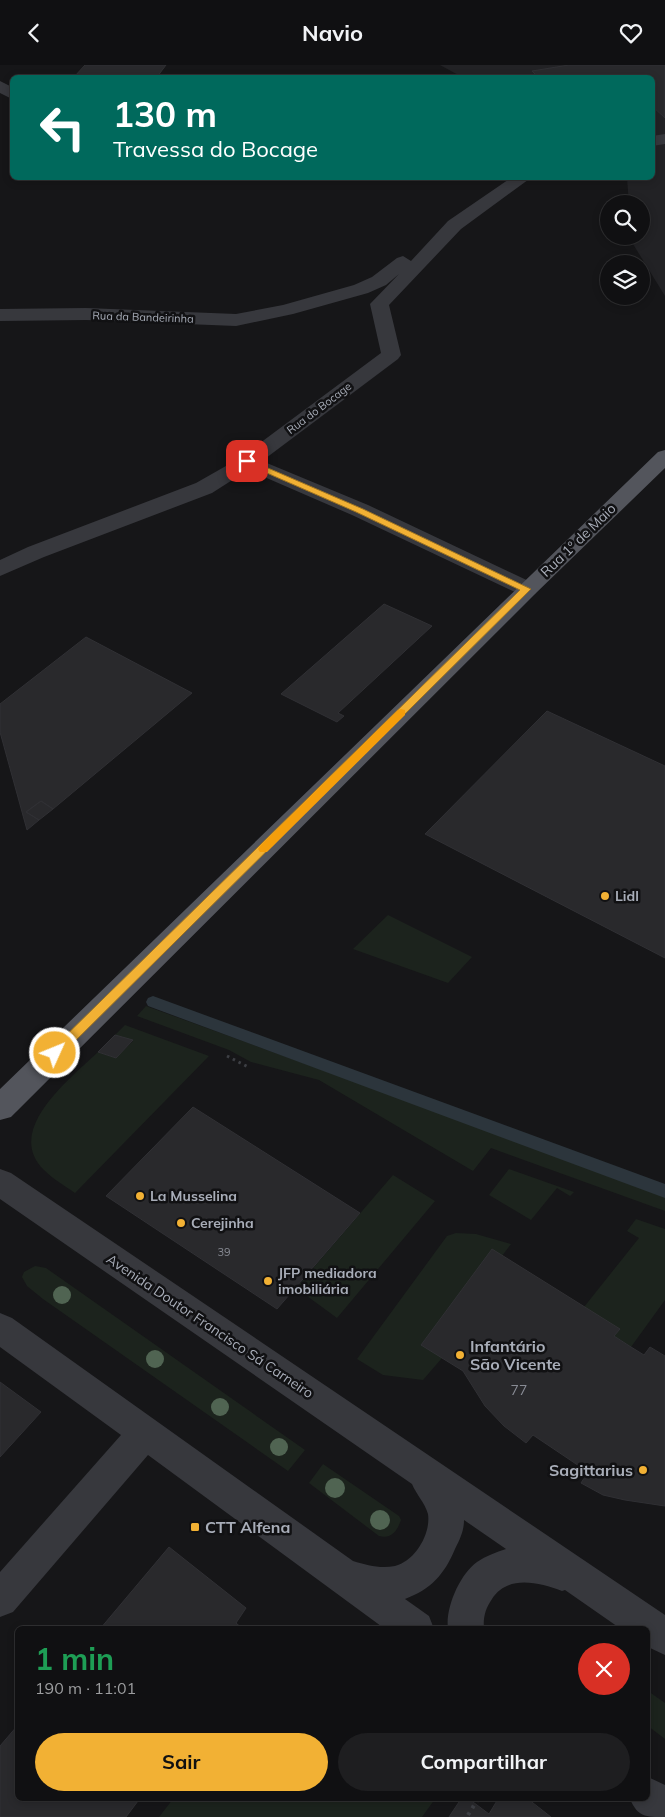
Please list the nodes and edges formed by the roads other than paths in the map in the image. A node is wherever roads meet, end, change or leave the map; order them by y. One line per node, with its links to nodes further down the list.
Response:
1 (520, 180): 2 (street)
2 (446, 233): 3 (street); 4 (street, Rua da Bandeirinha)
3 (379, 304): 4 (street, Rua da Bandeirinha); 7 (street, Rua do Bocage)
4 (286, 310): 5 (street, Rua da Bandeirinha)
5 (0, 315)
6 (665, 456): 9 (main road, Rua 1º de Maio)
7 (247, 461): 8 (street, Rua do Bocage); 9 (street)
8 (0, 569)
9 (527, 589): 10 (main road, Rua 1º de Maio)
10 (0, 1108)
11 (0, 1182): 14 (street, Avenida Doutor Francisco Sá Carneiro)
12 (0, 1328): 13 (street, Avenida Doutor Francisco Sá Carneiro)
13 (145, 1433): 15 (street, Avenida Doutor Francisco Sá Carneiro); 17 (street)
14 (421, 1470): 15 (street, Avenida Doutor Francisco Sá Carneiro); 16 (street, Avenida Doutor Francisco Sá Carneiro)
15 (336, 1571): 18 (street, Avenida Doutor Francisco Sá Carneiro)
16 (590, 1586): 19 (street, Avenida Doutor Francisco Sá Carneiro); 20 (street, Avenida Doutor Francisco Sá Carneiro)
17 (0, 1599)
18 (412, 1626)
19 (466, 1626)
20 (649, 1626)
21 (650, 1627): 22 (street, Avenida Doutor Francisco Sá Carneiro)
22 (665, 1637)
23 (650, 1798): 24 (street)
24 (665, 1809)

